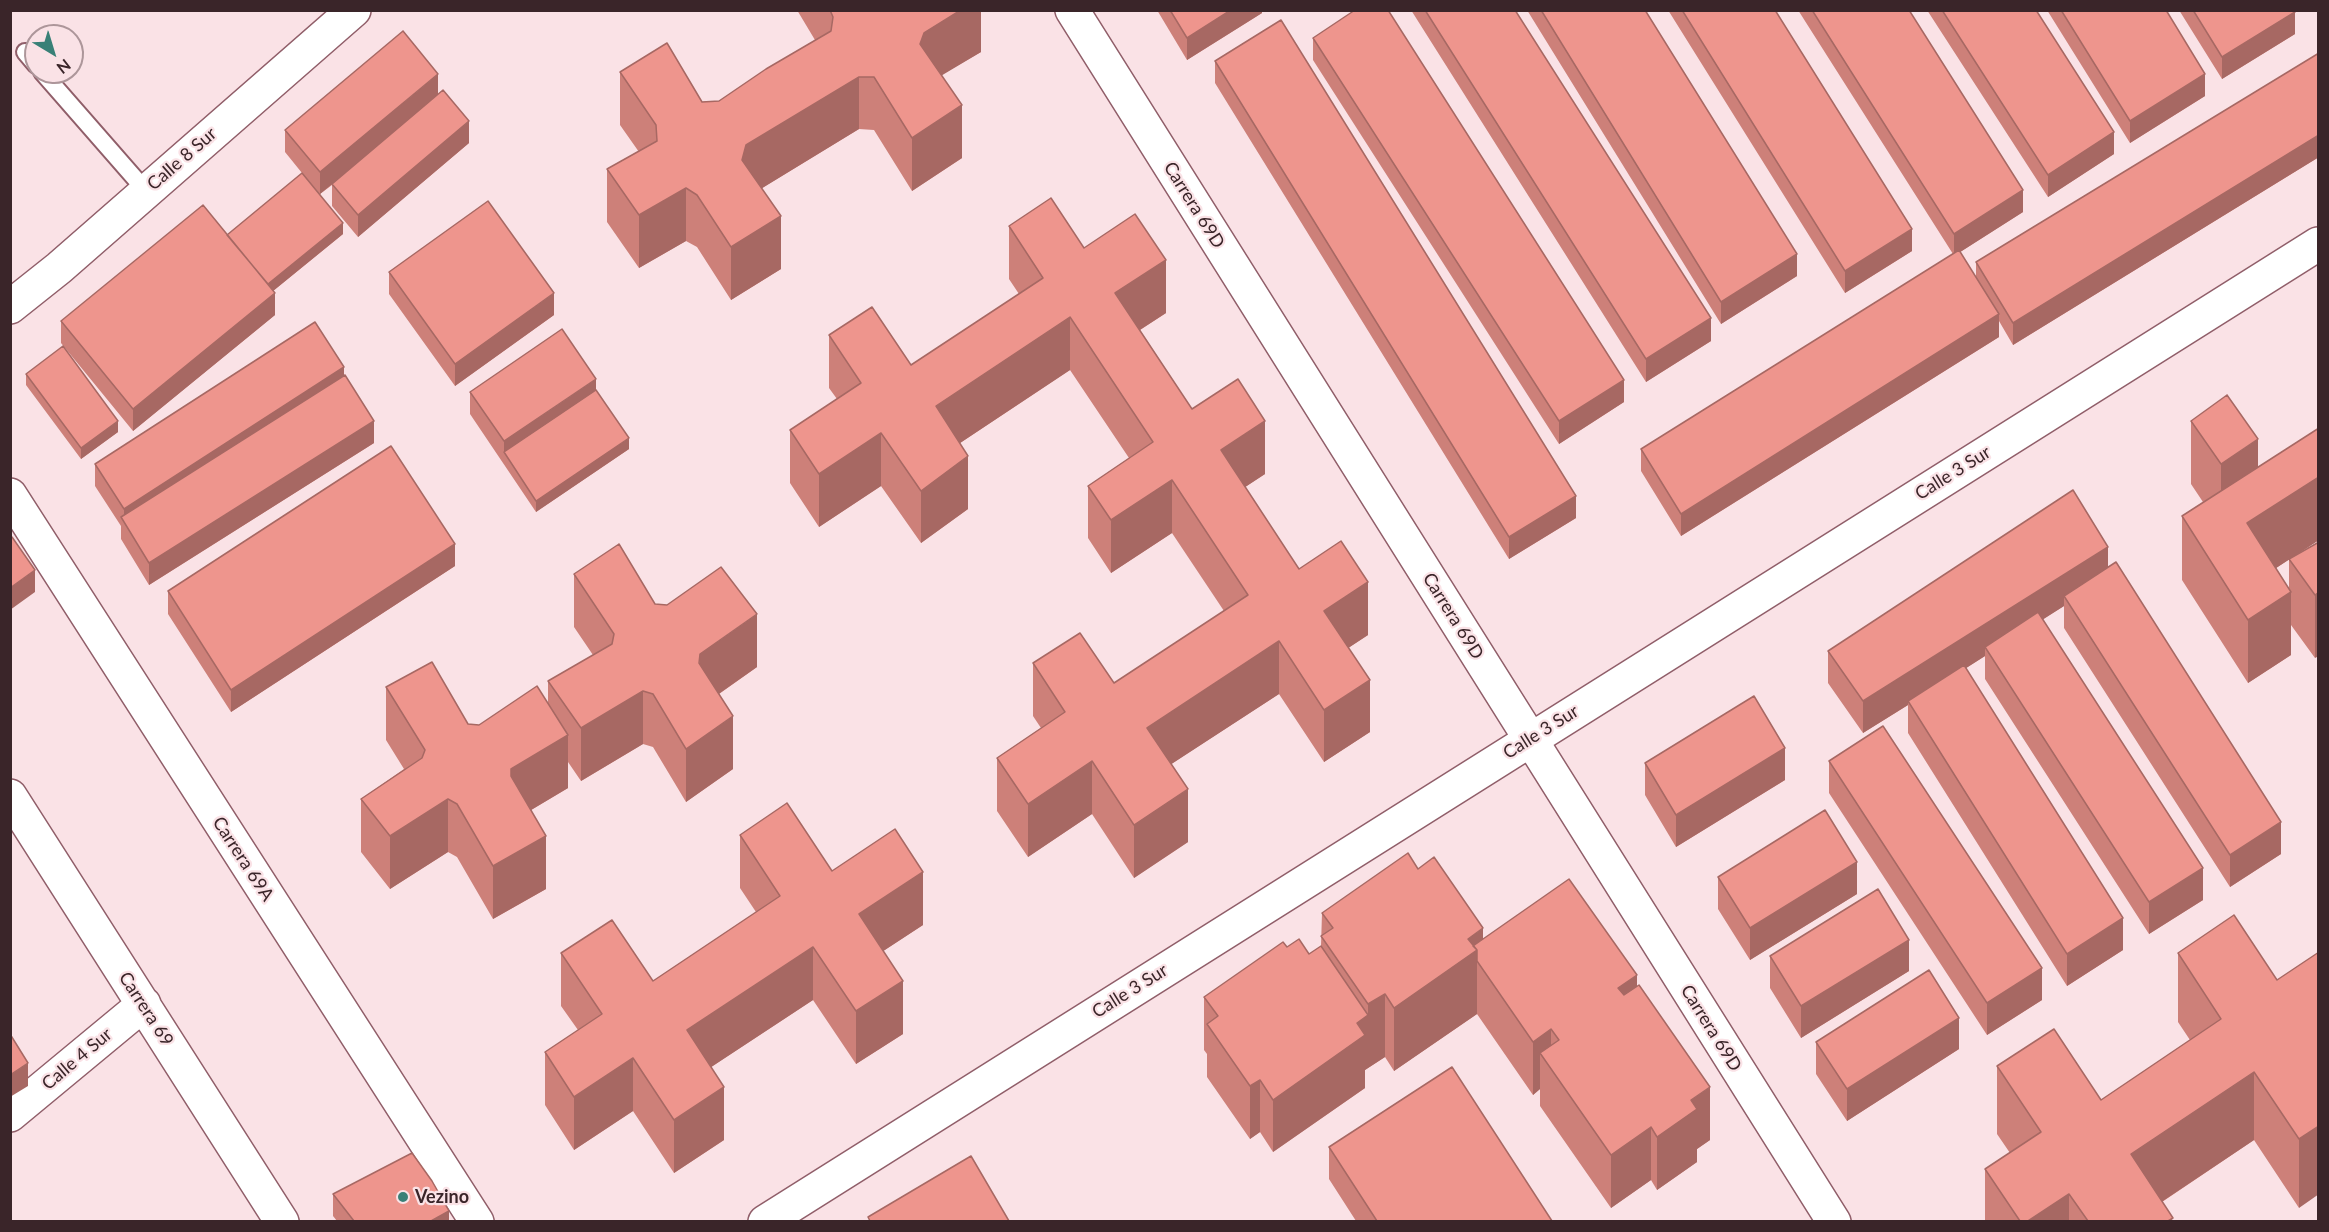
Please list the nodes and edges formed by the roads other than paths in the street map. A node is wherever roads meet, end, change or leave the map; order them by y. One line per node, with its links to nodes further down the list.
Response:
1 (354, 10): 4 (street, Calle 8 Sur)
2 (1072, 10): 8 (street, Carrera 69D)
3 (52, 84): 4 (lane)
4 (146, 191): 6 (street, Calle 8 Sur)
5 (2319, 244): 8 (street, Calle 3 Sur)
6 (10, 307)
7 (10, 495): 13 (street, Carrera 69A)
8 (1530, 739): 14 (street, Calle 3 Sur); 15 (street, Carrera 69D)
9 (10, 796): 10 (street, Carrera 69)
10 (144, 1004): 11 (street, Calle 4 Sur); 12 (street, Carrera 69)
11 (10, 1114)
12 (282, 1221)
13 (477, 1221)
14 (765, 1221)
15 (1834, 1221)

